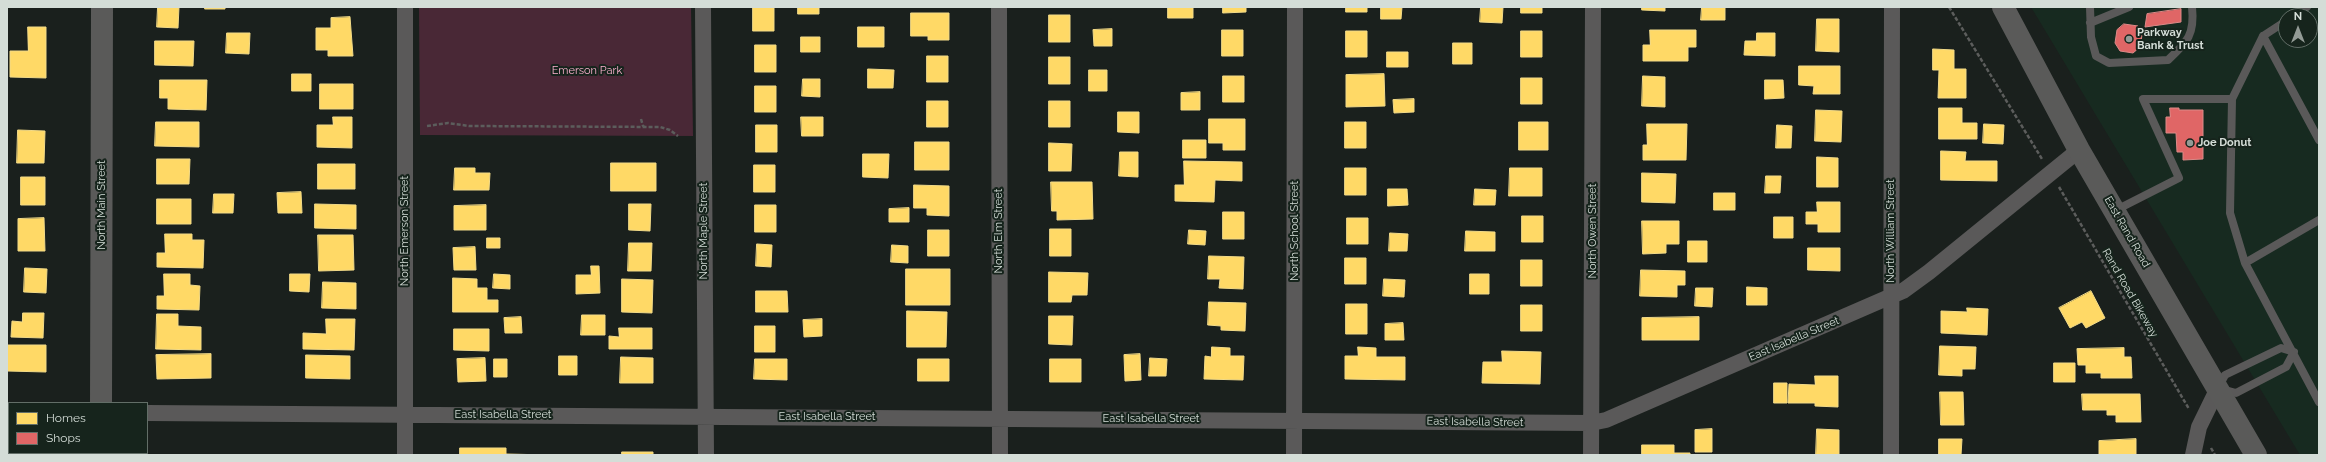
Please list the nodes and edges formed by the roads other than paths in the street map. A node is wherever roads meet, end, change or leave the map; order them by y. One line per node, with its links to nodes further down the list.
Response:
1 (102, 7): 24 (main road, North Main Street)
2 (405, 7): 27 (street, North Emerson Street)
3 (703, 7): 28 (street, North Maple Street)
4 (999, 7): 29 (street, North Elm Street)
5 (1295, 7): 30 (street, North School Street)
6 (1593, 7): 31 (street, North Owen Street)
7 (1892, 7): 21 (street, North William Street)
8 (2003, 7): 17 (main road, East Rand Road)
9 (2090, 7): 12 (lane)
10 (2129, 7): 12 (lane)
11 (2192, 7): 12 (lane)
12 (2090, 23)
13 (2278, 26): 14 (lane)
14 (2263, 36): 15 (lane); 16 (lane)
15 (2232, 99): 18 (lane); 20 (lane)
16 (2319, 140)
17 (2079, 150): 18 (main road, East Rand Road); 21 (street, East Isabella Street)
18 (2115, 210): 23 (main road, East Rand Road)
19 (2319, 220): 20 (lane)
20 (2245, 263): 22 (lane)
21 (1891, 297): 31 (street, East Isabella Street); 37 (street, North William Street)
22 (2294, 352): 23 (lane); 23 (lane); 25 (lane)
23 (2218, 388): 38 (street); 39 (main road, East Rand Road)
24 (101, 402)
25 (2319, 402)
26 (148, 413): 27 (street, East Isabella Street)
27 (404, 414): 28 (street, East Isabella Street); 32 (street, North Emerson Street)
28 (705, 416): 29 (street, East Isabella Street); 33 (street, North Maple Street)
29 (1000, 419): 30 (street, East Isabella Street); 34 (street, North Elm Street)
30 (1294, 420): 31 (street, East Isabella Street); 35 (street, North School Street)
31 (1591, 423): 36 (street, North Owen Street)
32 (404, 455)
33 (706, 455)
34 (1000, 455)
35 (1294, 455)
36 (1591, 455)
37 (1891, 455)
38 (2193, 455)
39 (2256, 455)

